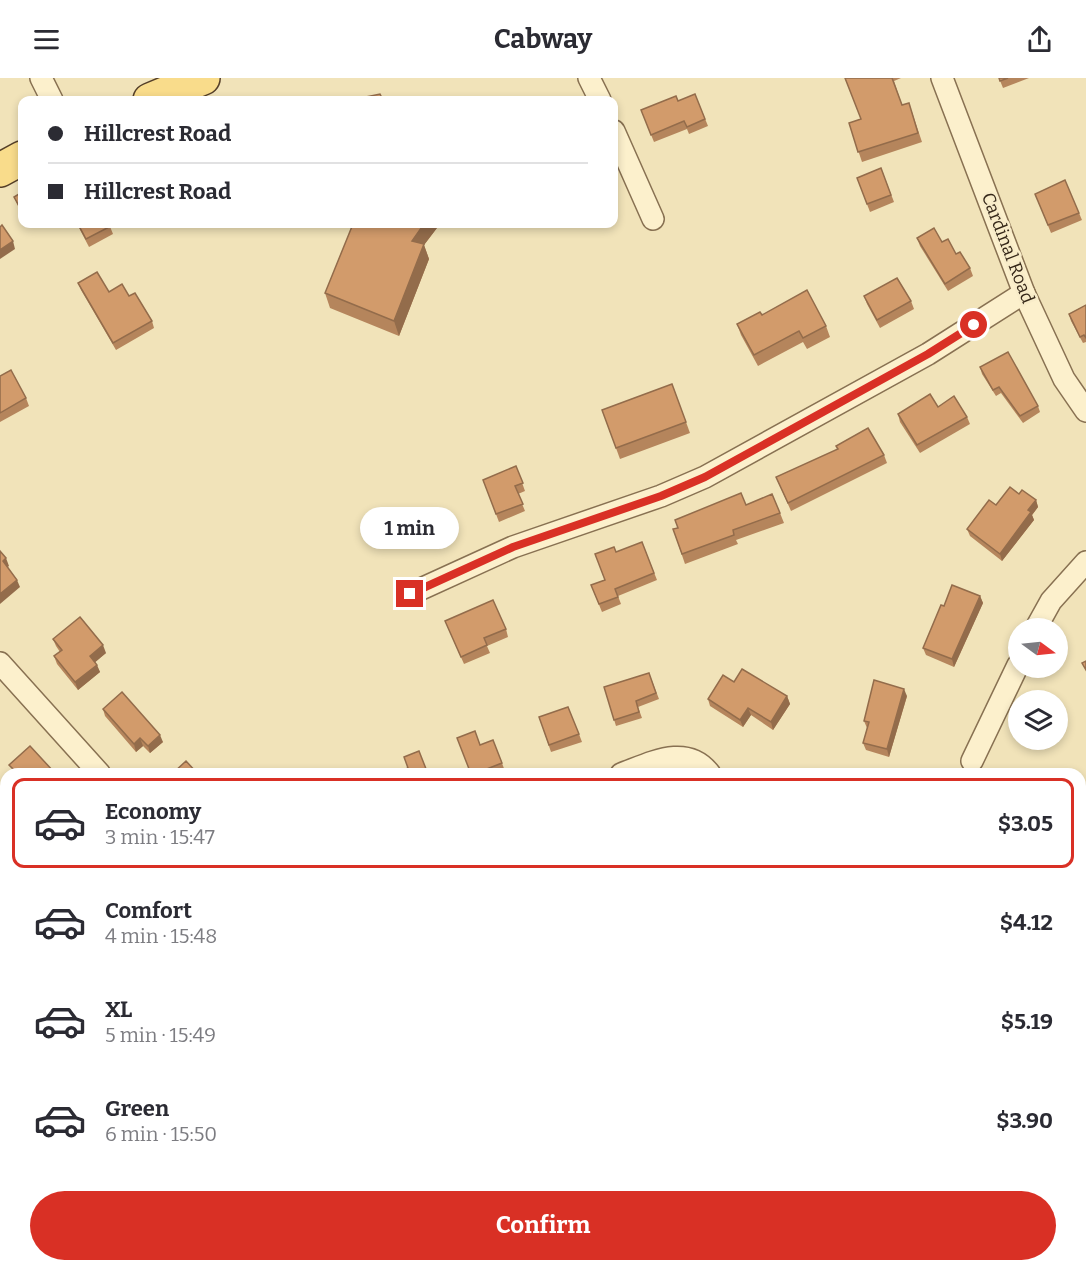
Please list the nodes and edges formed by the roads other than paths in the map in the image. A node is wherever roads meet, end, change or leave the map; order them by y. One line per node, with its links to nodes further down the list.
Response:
1 (41, 78): 5 (street)
2 (202, 78): 6 (main road)
3 (589, 78): 7 (street)
4 (942, 78): 12 (street, Cardinal Road)
5 (50, 96)
6 (159, 96)
7 (598, 96)
8 (618, 140): 11 (street)
9 (18, 161): 10 (main road)
10 (0, 170)
11 (653, 219)
12 (1024, 293): 13 (street, Cardinal Road); 15 (street)
13 (1086, 411)
14 (1086, 562): 16 (street)
15 (410, 594)
16 (1041, 618)
17 (0, 663): 20 (street)
18 (1012, 678): 19 (street)
19 (972, 761)
20 (95, 768)
21 (638, 768): 22 (street)
22 (704, 768)

